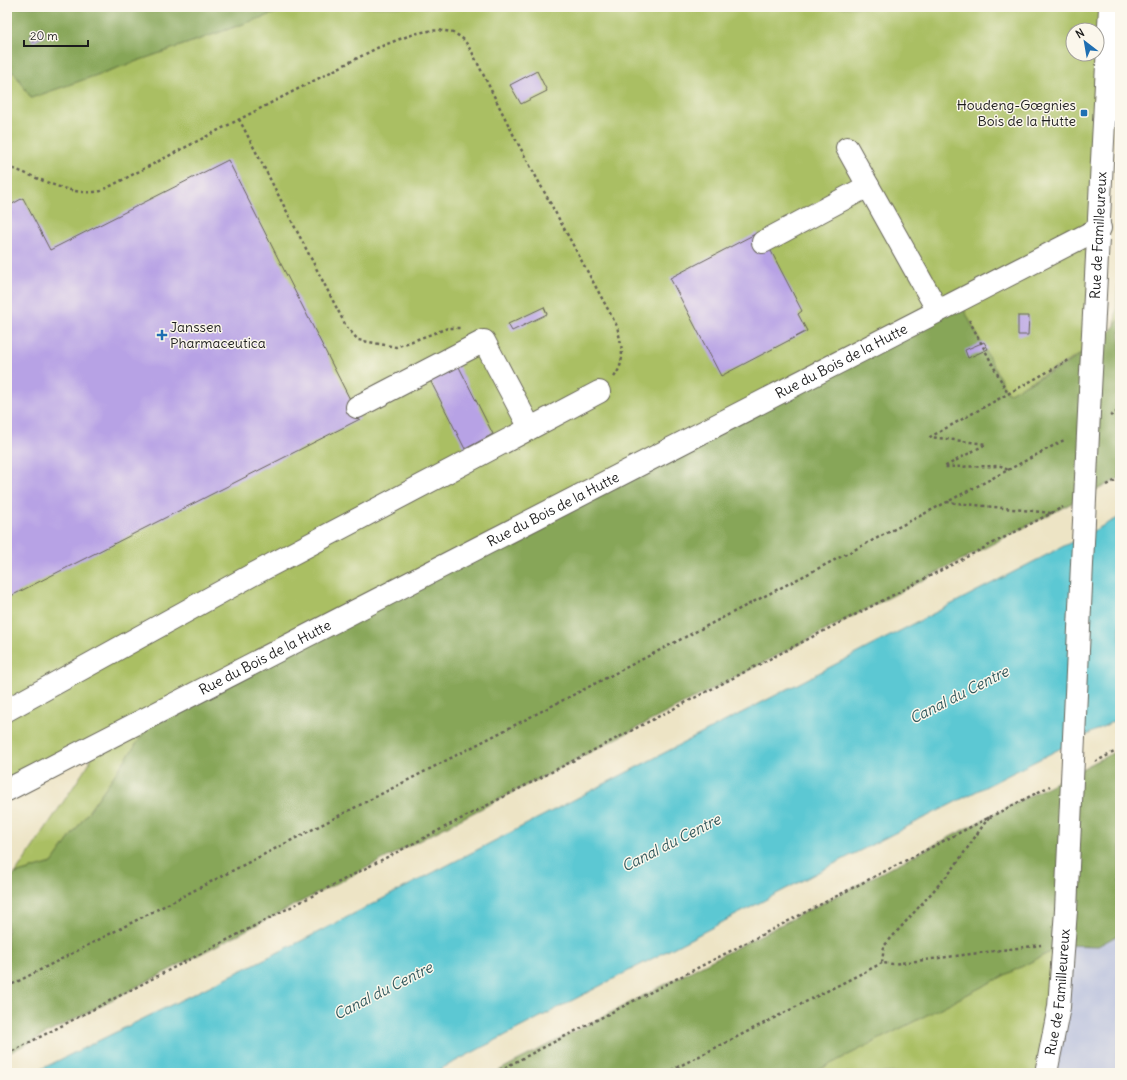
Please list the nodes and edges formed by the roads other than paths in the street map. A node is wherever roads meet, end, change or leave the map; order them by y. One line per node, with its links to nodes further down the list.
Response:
1 (1110, 7): 4 (street, Rue de Familleureux)
2 (847, 148): 3 (street)
3 (868, 186): 5 (street); 6 (street)
4 (1100, 228): 6 (street, Rue du Bois de la Hutte); 12 (street, Rue de Familleureux, bridge)
5 (763, 242)
6 (938, 311): 11 (street, Rue du Bois de la Hutte)
7 (599, 392): 9 (street)
8 (357, 407): 9 (street)
9 (530, 428): 10 (street)
10 (7, 710)
11 (7, 790)
12 (1046, 1073)

